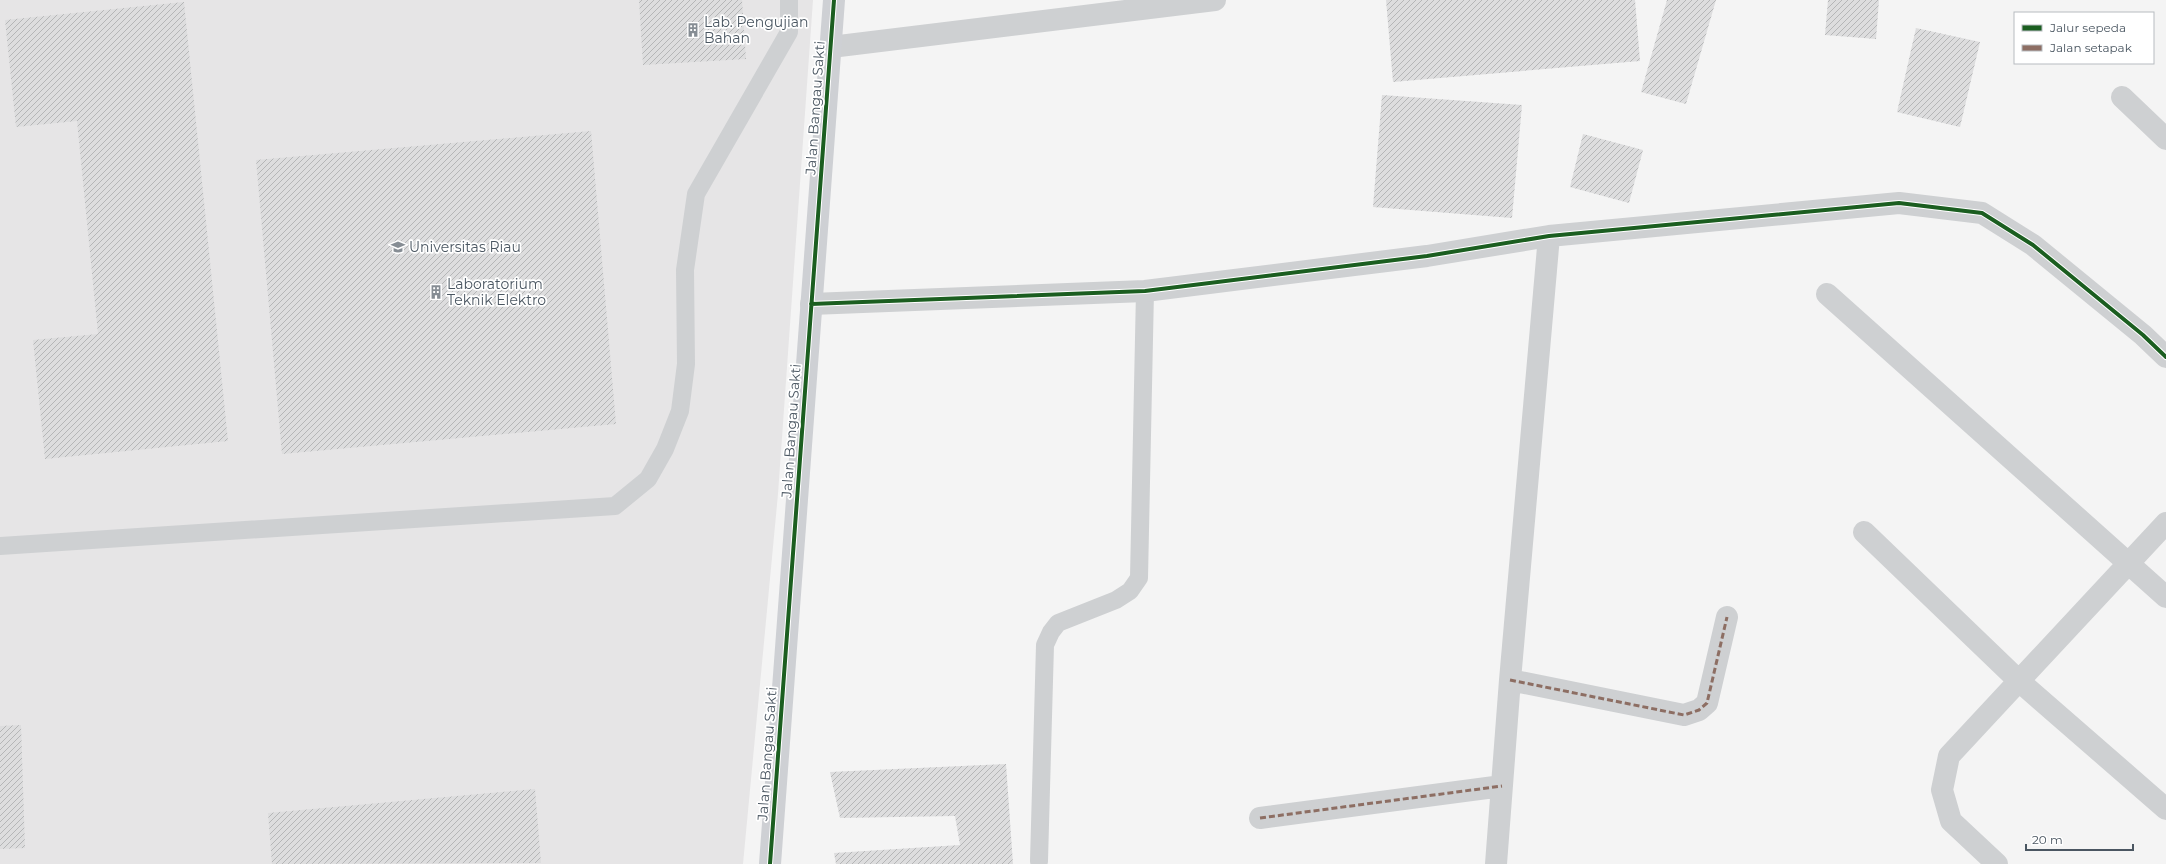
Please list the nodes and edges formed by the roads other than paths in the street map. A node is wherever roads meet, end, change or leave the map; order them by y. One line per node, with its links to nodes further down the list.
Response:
1 (789, 0): 14 (lane)
2 (834, 0): 4 (street, Jalan Bangau Sakti)
3 (1215, 0): 4 (street)
4 (831, 47): 10 (street, Jalan Bangau Sakti)
5 (2122, 97): 6 (street)
6 (2166, 138)
7 (1549, 236): 8 (street); 11 (street); 18 (street)
8 (1145, 291): 10 (street); 23 (lane)
9 (1827, 294): 15 (street)
10 (811, 304): 24 (street, Jalan Bangau Sakti)
11 (2166, 357)
12 (2166, 523): 15 (street)
13 (1864, 532): 19 (street)
14 (0, 546)
15 (2129, 563): 16 (street); 19 (street)
16 (2166, 597)
17 (1727, 617): 18 (street)
18 (1510, 680): 20 (street)
19 (2019, 681): 21 (street); 26 (street)
20 (1502, 786): 22 (street); 25 (street)
21 (2166, 809)
22 (1260, 818)
23 (1039, 861)
24 (770, 864)
25 (1496, 864)
26 (1997, 864)

